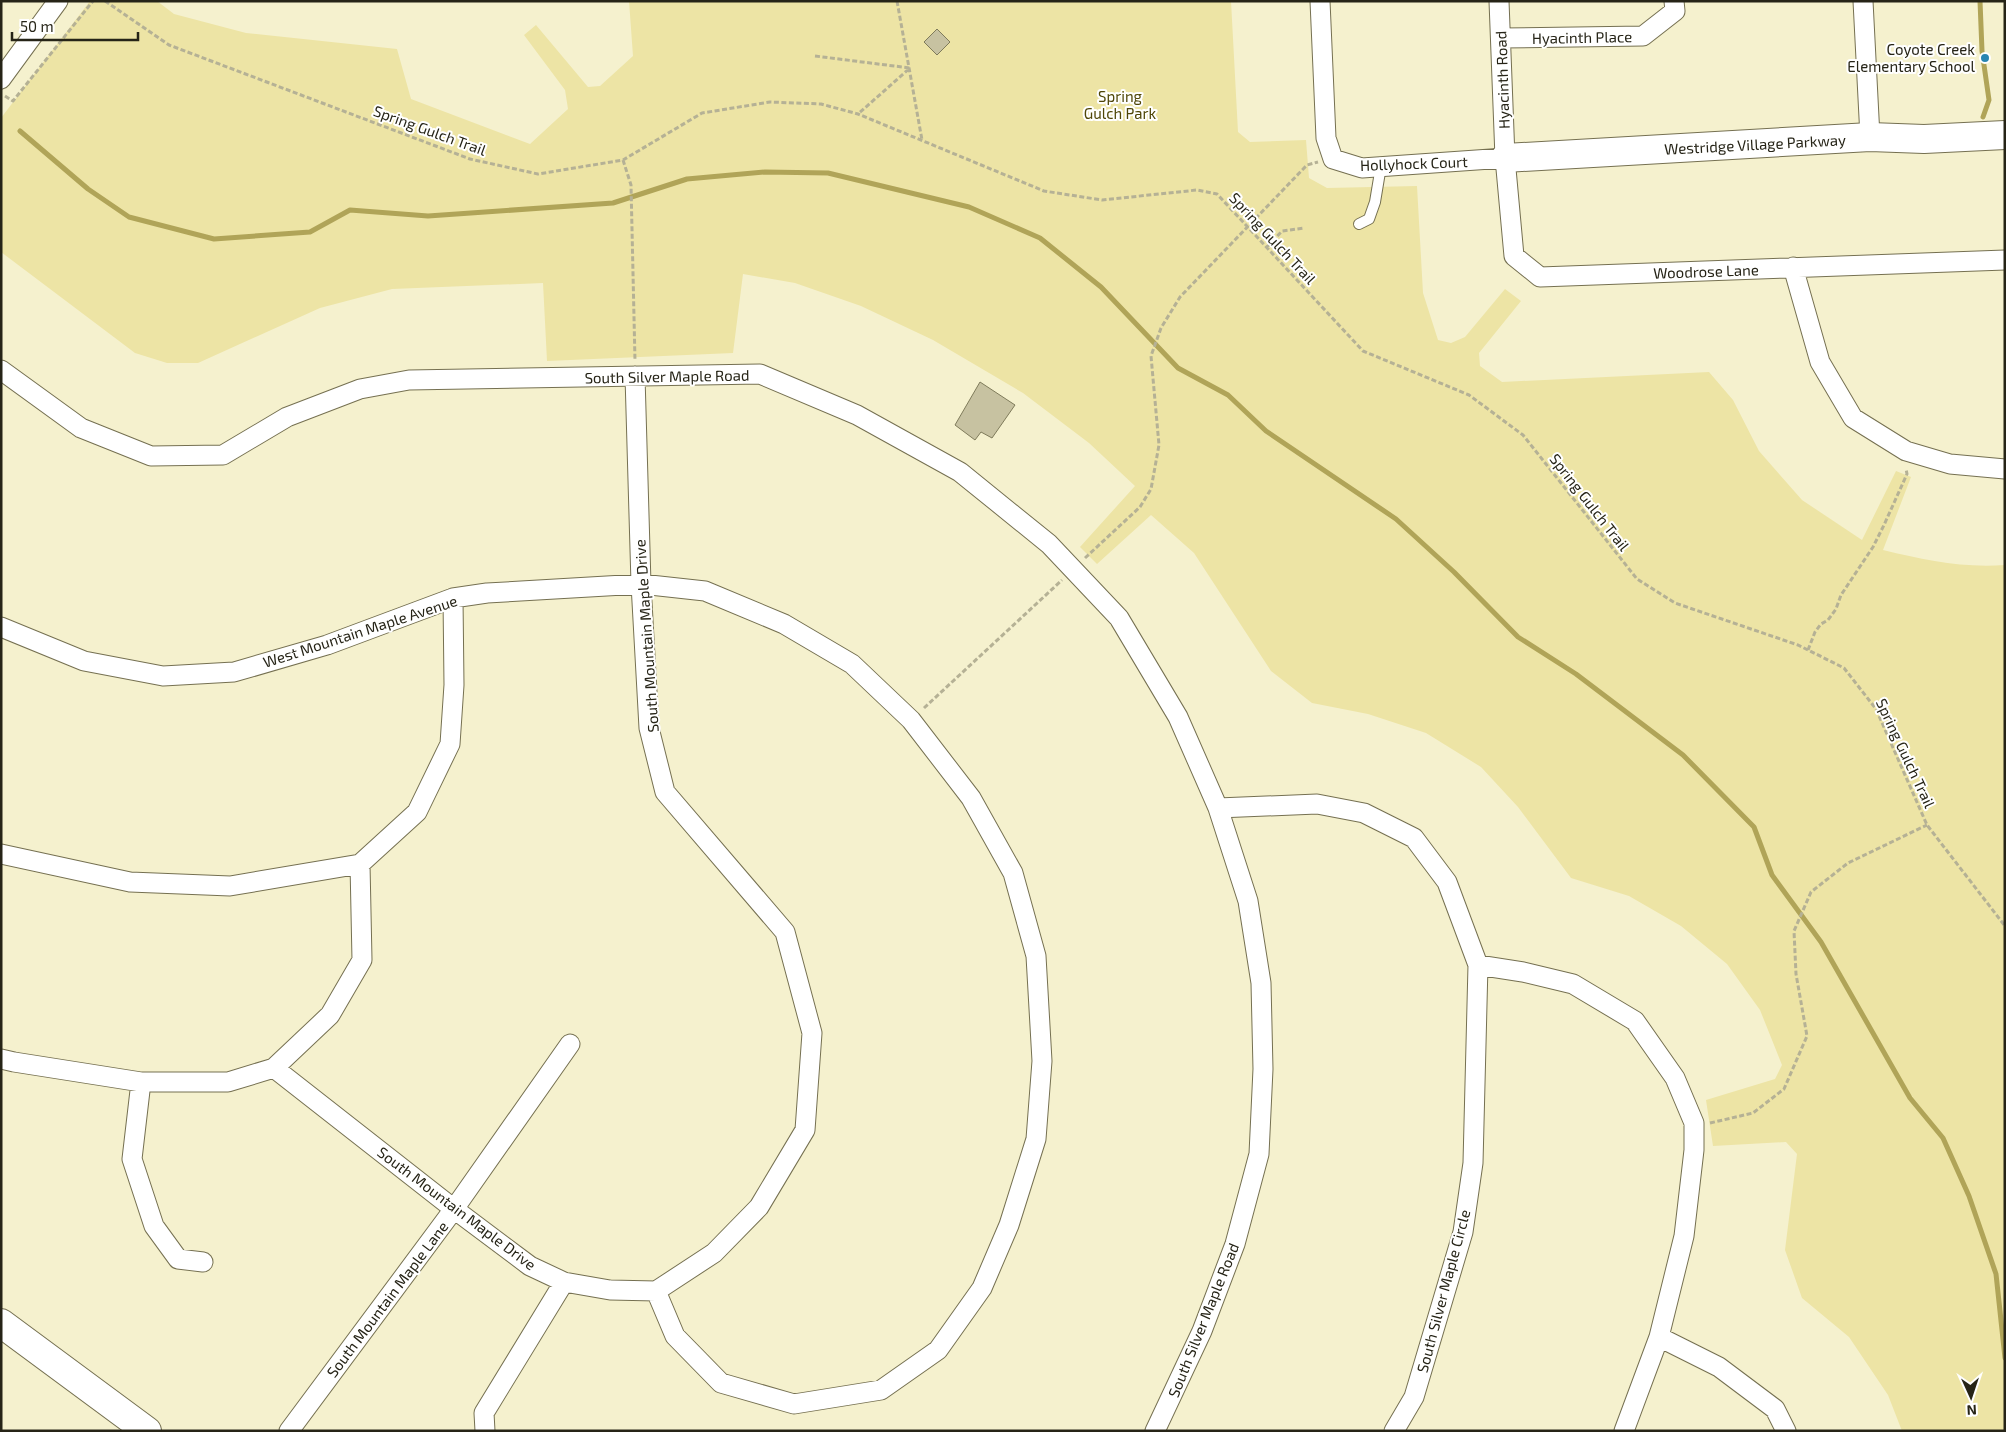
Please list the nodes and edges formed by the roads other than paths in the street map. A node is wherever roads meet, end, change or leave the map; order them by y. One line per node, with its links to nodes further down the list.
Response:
1 (58, 1): 7 (street)
2 (1320, 1): 11 (street, Hollyhock Court)
3 (1499, 1): 6 (street, Hyacinth Road)
4 (1674, 1): 6 (street, Hyacinth Place)
5 (1862, 1): 9 (street)
6 (1501, 38): 10 (street, Hyacinth Road)
7 (1, 80)
8 (2005, 136): 9 (street, Westridge Village Parkway)
9 (1870, 137): 10 (street, Westridge Village Parkway)
10 (1504, 158): 11 (street, Hollyhock Court); 14 (street, Woodrose Lane)
11 (1381, 166): 12 (lane)
12 (1359, 224)
13 (2005, 260): 14 (street, Woodrose Lane)
14 (1793, 267): 17 (street)
15 (1, 370): 16 (street, South Silver Maple Road)
16 (635, 376): 18 (street, South Mountain Maple Drive); 21 (street, South Silver Maple Road)
17 (2005, 469)
18 (641, 584): 19 (street, West Mountain Maple Avenue); 32 (street, South Mountain Maple Drive); 32 (street, West Mountain Maple Avenue)
19 (453, 598): 20 (street, West Mountain Maple Avenue); 23 (street)
20 (1, 627)
21 (1218, 808): 24 (street, South Silver Maple Circle); 38 (street, South Silver Maple Road)
22 (1, 854): 23 (street)
23 (360, 864): 27 (street)
24 (1478, 965): 34 (street); 39 (street, South Silver Maple Circle)
25 (570, 1044): 29 (street, South Mountain Maple Lane)
26 (1, 1059): 28 (street)
27 (274, 1068): 28 (street); 29 (street, South Mountain Maple Drive)
28 (141, 1082): 30 (street)
29 (454, 1209): 31 (street, South Mountain Maple Drive); 36 (street, South Mountain Maple Lane)
30 (203, 1262)
31 (564, 1282): 32 (street, South Mountain Maple Drive); 37 (street)
32 (656, 1291)
33 (1, 1323): 35 (street)
34 (1659, 1337): 40 (street); 41 (street)
35 (147, 1431)
36 (289, 1431)
37 (485, 1431)
38 (1156, 1431)
39 (1394, 1431)
40 (1624, 1431)
41 (1786, 1431)

